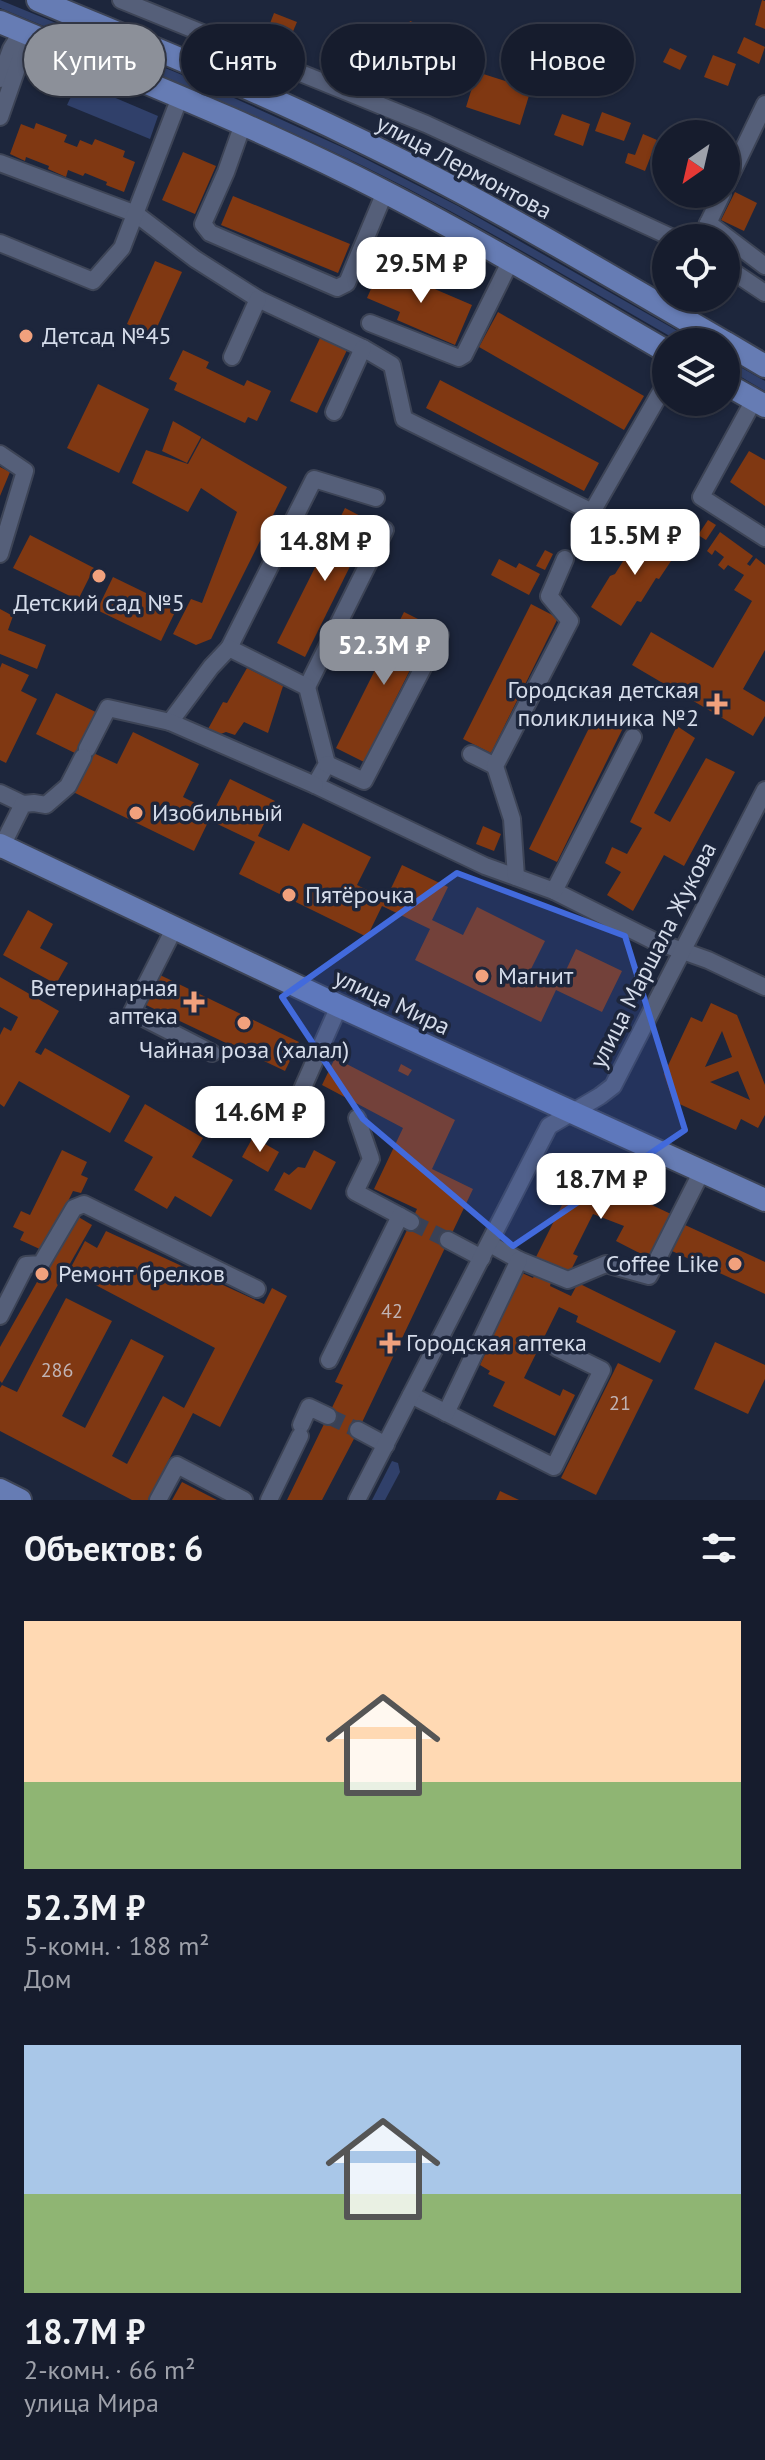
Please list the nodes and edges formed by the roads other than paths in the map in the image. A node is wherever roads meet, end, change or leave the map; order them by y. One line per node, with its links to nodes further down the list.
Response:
1 (38, 0): 23 (main road, улица Лермонтова)
2 (121, 0): 14 (street)
3 (0, 22): 4 (main road)
4 (22, 31): 5 (street); 6 (main road); 8 (street)
5 (0, 79)
6 (180, 97): 9 (main road); 13 (street)
7 (765, 104): 10 (street)
8 (0, 117)
9 (243, 124): 12 (main road); 12 (street)
10 (740, 156)
11 (0, 163): 13 (street)
12 (385, 192): 17 (main road)
13 (136, 214): 15 (street); 21 (street)
14 (652, 228)
15 (0, 243)
16 (740, 251): 18 (street)
17 (510, 262): 22 (street); 24 (main road)
18 (765, 266)
19 (740, 276): 20 (street)
20 (765, 293)
21 (258, 299): 25 (street); 27 (street)
22 (370, 323)
23 (699, 328)
24 (652, 343)
25 (363, 348): 31 (street); 32 (street)
26 (740, 352): 28 (main road, улица Лермонтова)
27 (232, 357)
28 (765, 366)
29 (740, 392): 30 (main road)
30 (760, 403): 36 (street)
31 (652, 407)
32 (334, 412)
33 (0, 454): 37 (street)
34 (376, 498): 40 (street)
35 (385, 530): 41 (street)
36 (765, 538)
37 (0, 554)
38 (565, 559): 46 (street)
39 (440, 635): 45 (street)
40 (229, 648): 41 (street); 42 (street)
41 (307, 687): 45 (street)
42 (170, 722): 47 (street); 50 (street)
43 (633, 737): 53 (street)
44 (471, 754): 46 (street)
45 (327, 764): 47 (street)
46 (495, 766): 52 (street)
47 (315, 785): 52 (street)
48 (765, 790): 55 (street, улица Маршала Жукова)
49 (0, 793): 50 (street)
50 (23, 804): 51 (street)
51 (1, 847): 54 (main road, улица Мира)
52 (516, 877): 53 (street)
53 (554, 891): 55 (street)
54 (174, 929): 57 (main road, улица Мира); 58 (street)
55 (682, 950): 56 (street); 60 (street, улица Маршала Жукова)
56 (765, 987)
57 (339, 1006): 59 (street); 60 (main road, улица Мира)
58 (212, 1053)
59 (300, 1094)
60 (571, 1112): 62 (main road, улица Мира); 65 (street, улица Маршала Жукова)
61 (357, 1118): 70 (street)
62 (702, 1171): 63 (main road, улица Мира); 66 (street)
63 (765, 1200)
64 (448, 1240): 65 (street)
65 (486, 1251): 66 (street); 71 (street, улица Маршала Жукова)
66 (519, 1260): 72 (street)
67 (257, 1289): 68 (street)
68 (0, 1316)
69 (557, 1348): 72 (street)
70 (329, 1360)
71 (411, 1395): 72 (street); 75 (street, улица Маршала Жукова)
72 (446, 1413)
73 (328, 1416): 80 (street)
74 (358, 1430): 75 (street)
75 (386, 1445): 81 (street, улица Маршала Жукова)
76 (0, 1490): 77 (main road)
77 (20, 1500)
78 (158, 1500): 79 (street)
79 (244, 1500)
80 (269, 1500)
81 (357, 1500)

